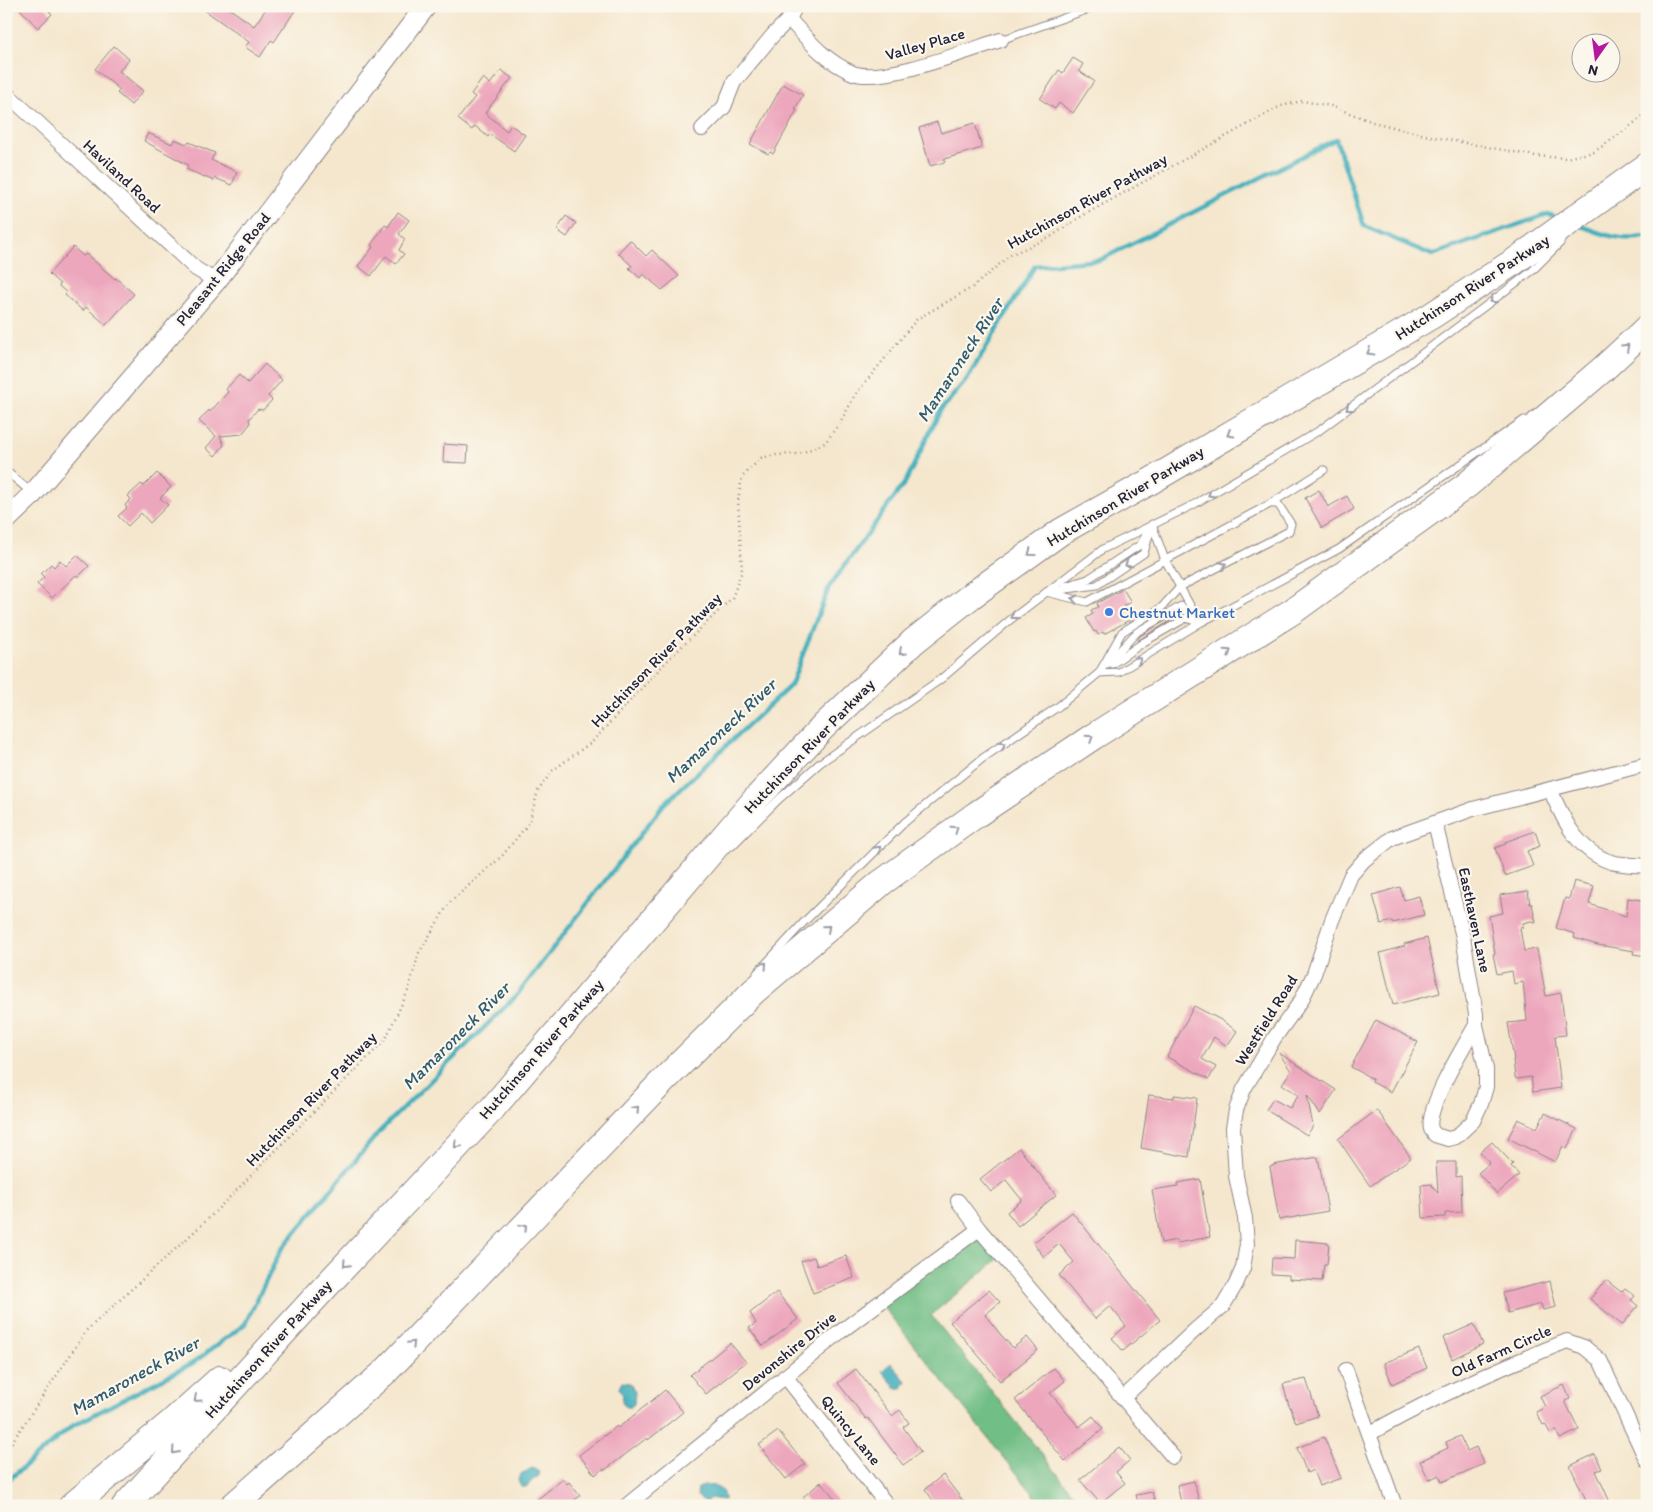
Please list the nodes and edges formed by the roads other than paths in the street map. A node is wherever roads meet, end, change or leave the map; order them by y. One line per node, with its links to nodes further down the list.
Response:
1 (426, 6): 13 (street, Pleasant Ridge Road)
2 (796, 6): 4 (street)
3 (1089, 9): 5 (lane)
4 (789, 20): 5 (street, Valley Place); 7 (street)
5 (1001, 40)
6 (6, 93): 13 (street, Haviland Road)
7 (702, 129)
8 (1647, 166): 9 (highway, Hutchinson River Parkway)
9 (1614, 190): 10 (lane); 12 (highway, Hutchinson River Parkway)
10 (1580, 224)
11 (1566, 237): 12 (lane)
12 (1523, 266): 23 (lane, one-way to 23); 35 (highway, Hutchinson River Parkway, one-way to 35)
13 (216, 282): 20 (street, Pleasant Ridge Road)
14 (1647, 328): 15 (highway, one-way to 14)
15 (1603, 369): 16 (lane); 39 (highway, one-way to 15)
16 (1553, 401)
17 (1528, 418): 27 (lane)
18 (1324, 470): 21 (lane)
19 (6, 471): 20 (lane)
20 (33, 494): 22 (street, Pleasant Ridge Road)
21 (1270, 504): 24 (lane); 25 (lane, one-way to 21)
22 (6, 520)
23 (1152, 524): 24 (lane); 26 (lane); 26 (lane, one-way to 26)
24 (1165, 560): 25 (lane); 26 (lane, one-way to 26)
25 (1180, 588): 27 (lane); 28 (lane)
26 (1046, 592): 32 (lane, one-way to 32)
27 (1200, 623): 28 (lane, one-way to 27); 28 (lane); 28 (lane)
28 (1099, 673): 36 (lane, one-way to 28)
29 (1647, 764): 30 (street, Westfield Road)
30 (1550, 789): 31 (street, Westfield Road); 33 (street)
31 (1435, 823): 38 (street, Easthaven Lane); 46 (street, Westfield Road)
32 (729, 849)
33 (1647, 866)
34 (708, 868): 35 (lane)
35 (651, 921): 42 (highway, Hutchinson River Parkway, one-way to 42)
36 (750, 981)
37 (731, 1002): 39 (lane)
38 (1476, 1024): 38 (street, Easthaven Lane)
39 (663, 1081): 44 (highway, one-way to 39)
40 (958, 1201): 41 (street)
41 (979, 1229): 45 (street, Devonshire Drive); 46 (street)
42 (326, 1286): 50 (highway, one-way to 50); 51 (highway, Hutchinson River Parkway, one-way to 51)
43 (1346, 1370): 47 (street)
44 (386, 1371): 52 (highway); 53 (highway)
45 (786, 1376): 54 (street, Devonshire Drive); 55 (street, Quincy Lane)
46 (1124, 1398): 48 (street)
47 (1369, 1434): 49 (street, Old Farm Circle); 56 (street)
48 (1173, 1457)
49 (1647, 1461)
50 (72, 1506)
51 (125, 1506)
52 (233, 1506)
53 (256, 1506)
54 (626, 1506)
55 (888, 1506)
56 (1394, 1506)

